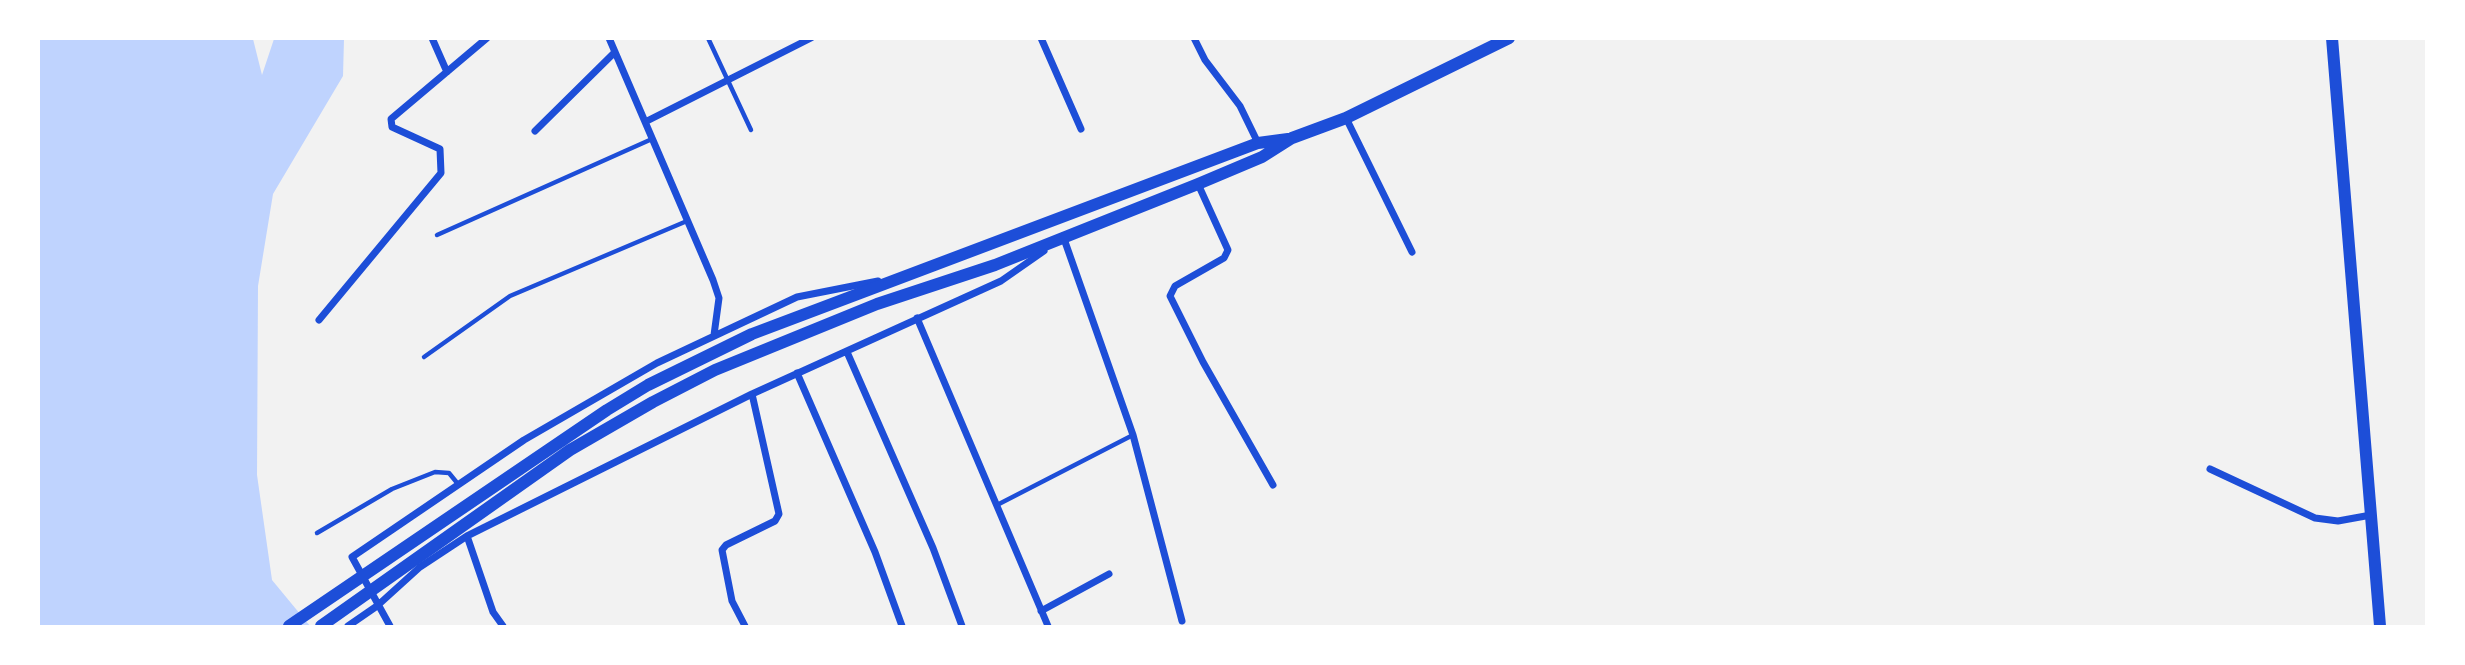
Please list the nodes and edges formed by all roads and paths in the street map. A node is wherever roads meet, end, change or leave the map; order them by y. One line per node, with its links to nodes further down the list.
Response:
1 (432, 38): 11 (street)
2 (487, 38): 11 (street)
3 (609, 38): 10 (street)
4 (708, 38): 12 (lane)
5 (811, 38): 12 (street)
6 (1041, 38): 15 (street)
7 (1194, 38): 20 (street)
8 (1509, 38): 13 (main road)
9 (2332, 38): 39 (main road)
10 (615, 52): 14 (street); 17 (street)
11 (447, 72): 28 (street)
12 (728, 80): 14 (street); 16 (lane)
13 (1346, 118): 18 (main road); 25 (street)
14 (645, 122): 19 (street)
15 (1080, 129)
16 (751, 130)
17 (535, 131)
18 (1292, 138): 20 (main road); 21 (main road)
19 (653, 139): 22 (street); 23 (lane)
20 (1258, 143): 26 (main road)
21 (1198, 184): 24 (main road); 37 (street)
22 (688, 220): 29 (street); 31 (lane)
23 (436, 235)
24 (1063, 236): 27 (street); 34 (street); 47 (main road)
25 (1412, 252)
26 (900, 277): 29 (street); 46 (main road)
27 (917, 318): 30 (street); 38 (street)
28 (319, 320)
29 (714, 335): 36 (street)
30 (847, 352): 32 (street); 53 (street)
31 (424, 357)
32 (797, 373): 33 (street); 52 (street)
33 (752, 394): 41 (street); 51 (street)
34 (1133, 435): 38 (lane); 45 (street)
35 (2210, 469): 39 (street)
36 (458, 484): 40 (lane); 43 (street)
37 (1273, 485)
38 (996, 505): 44 (street)
39 (2371, 515): 55 (main road)
40 (317, 533)
41 (467, 536): 43 (street); 50 (street)
42 (1109, 574): 44 (street)
43 (377, 606): 48 (street); 49 (street)
44 (1041, 611): 54 (street)
45 (1182, 621)
46 (289, 626)
47 (321, 626)
48 (349, 626)
49 (390, 626)
50 (503, 626)
51 (745, 626)
52 (902, 626)
53 (962, 626)
54 (1048, 626)
55 (2380, 626)

